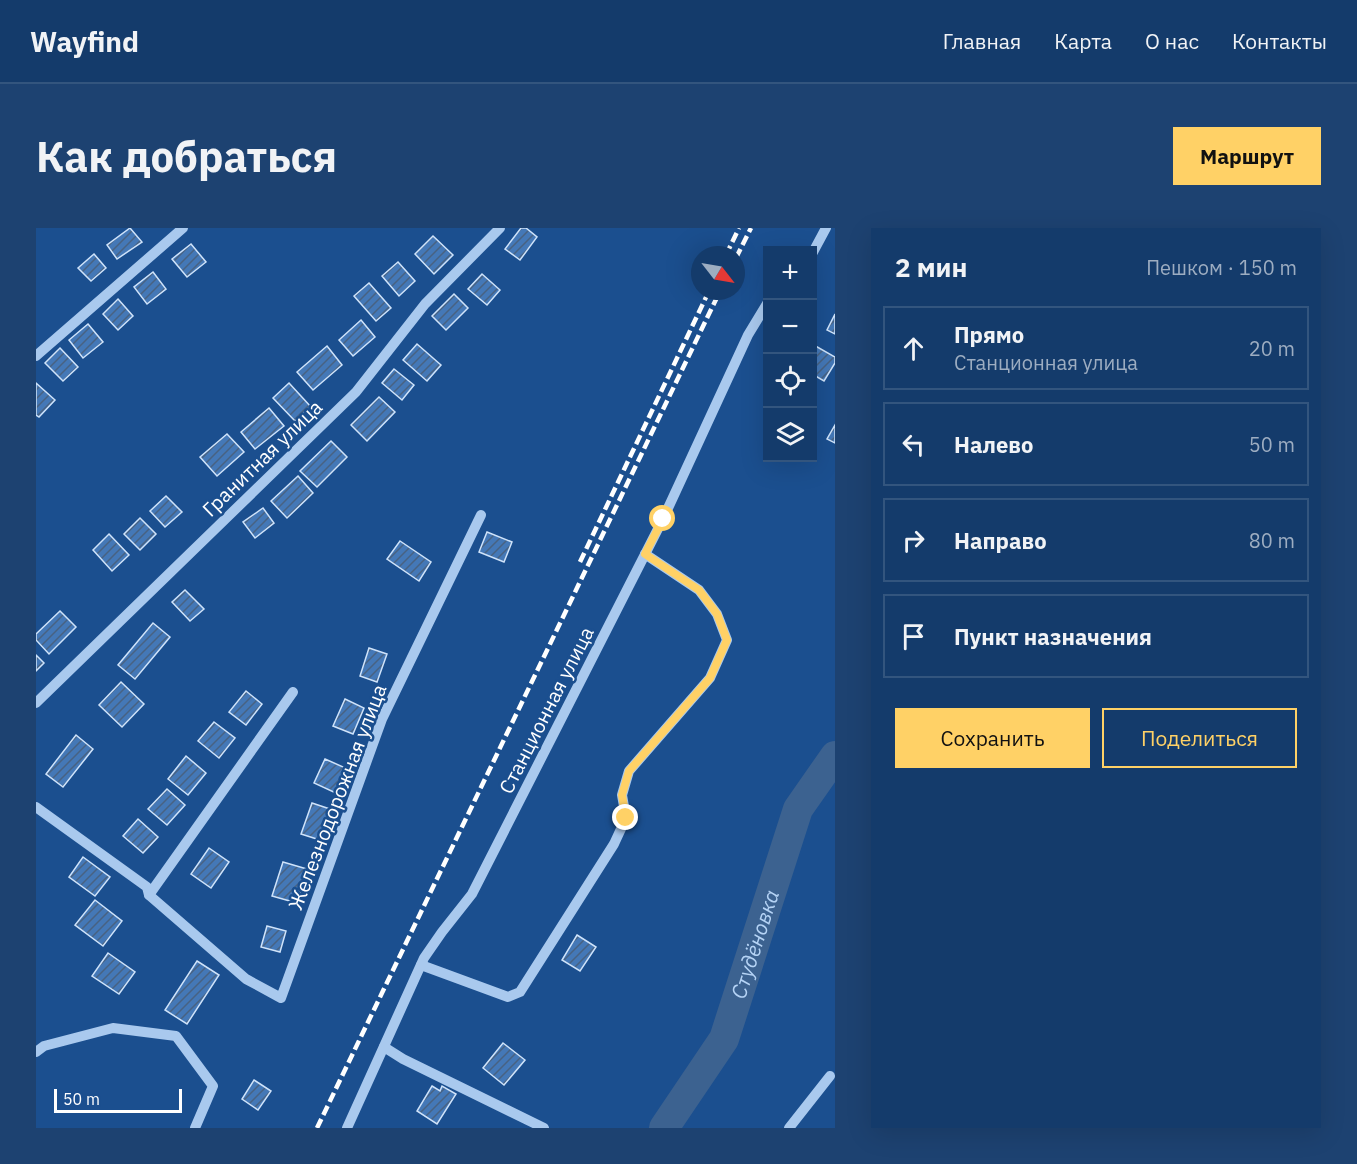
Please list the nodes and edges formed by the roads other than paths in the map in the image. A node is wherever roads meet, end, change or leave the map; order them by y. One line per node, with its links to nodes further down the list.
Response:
1 (183, 228): 6 (street)
2 (500, 228): 10 (street, Гранитная улица)
3 (826, 228): 4 (street)
4 (817, 246)
5 (763, 310): 8 (street, Станционная улица)
6 (36, 356)
7 (481, 515): 12 (street, Железнодорожная улица)
8 (645, 554): 13 (street, Станционная улица); 13 (street)
9 (293, 692): 12 (street)
10 (36, 703)
11 (36, 807): 12 (street)
12 (149, 895)
13 (421, 965): 14 (street, Станционная улица)
14 (384, 1047): 18 (street, Станционная улица); 19 (street)
15 (36, 1052): 17 (street)
16 (830, 1076): 20 (street)
17 (195, 1128)
18 (347, 1128)
19 (544, 1128)
20 (789, 1128)

